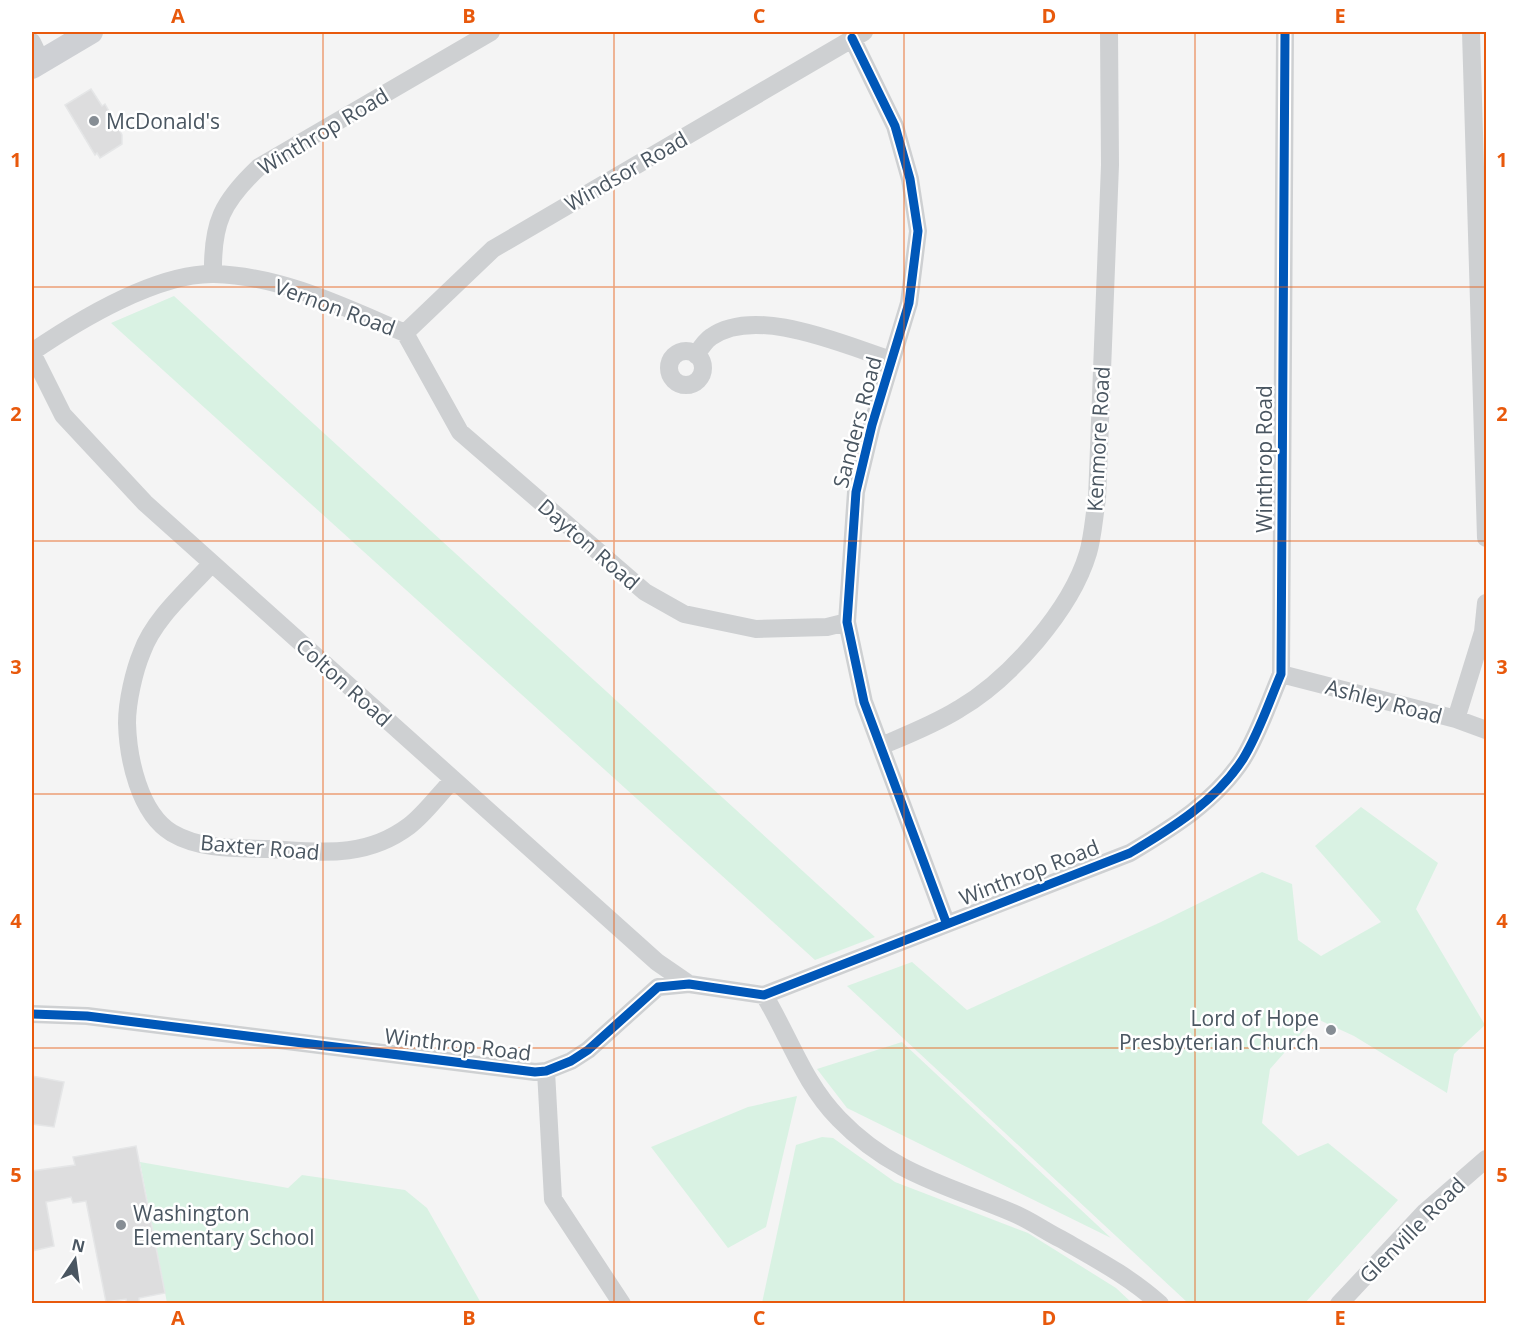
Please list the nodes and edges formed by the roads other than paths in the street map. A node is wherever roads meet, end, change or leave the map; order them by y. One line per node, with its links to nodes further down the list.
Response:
1 (91, 32): 7 (main road)
2 (491, 32): 8 (street, Winthrop Road)
3 (1109, 32): 20 (street, Kenmore Road)
4 (1285, 32): 17 (street, Winthrop Road)
5 (1471, 32): 13 (street)
6 (858, 35): 9 (street, Windsor Road); 12 (street, Sanders Road)
7 (35, 57)
8 (213, 274): 9 (street, Vernon Road); 10 (street, Vernon Road)
9 (405, 333): 16 (street, Dayton Road)
10 (32, 352): 14 (street, Colton Road)
11 (696, 355): 12 (street)
12 (891, 360): 16 (street, Sanders Road)
13 (1486, 538)
14 (212, 563): 21 (street, Colton Road); 21 (street, Baxter Road)
15 (1486, 603): 18 (street)
16 (847, 622): 20 (street, Sanders Road)
17 (1281, 674): 18 (street, Ashley Road); 22 (street, Winthrop Road)
18 (1456, 719): 19 (street, Ashley Road)
19 (1486, 730)
20 (881, 746): 22 (street, Sanders Road)
21 (453, 780): 23 (street, Colton Road)
22 (946, 922): 24 (street, Winthrop Road)
23 (689, 984): 24 (street, Winthrop Road); 26 (street, Winthrop Road)
24 (764, 995): 29 (street)
25 (32, 1014): 26 (street, Winthrop Road)
26 (546, 1071): 28 (street)
27 (1486, 1159): 30 (street, Glenville Road)
28 (622, 1304)
29 (1160, 1304)
30 (1339, 1304)

